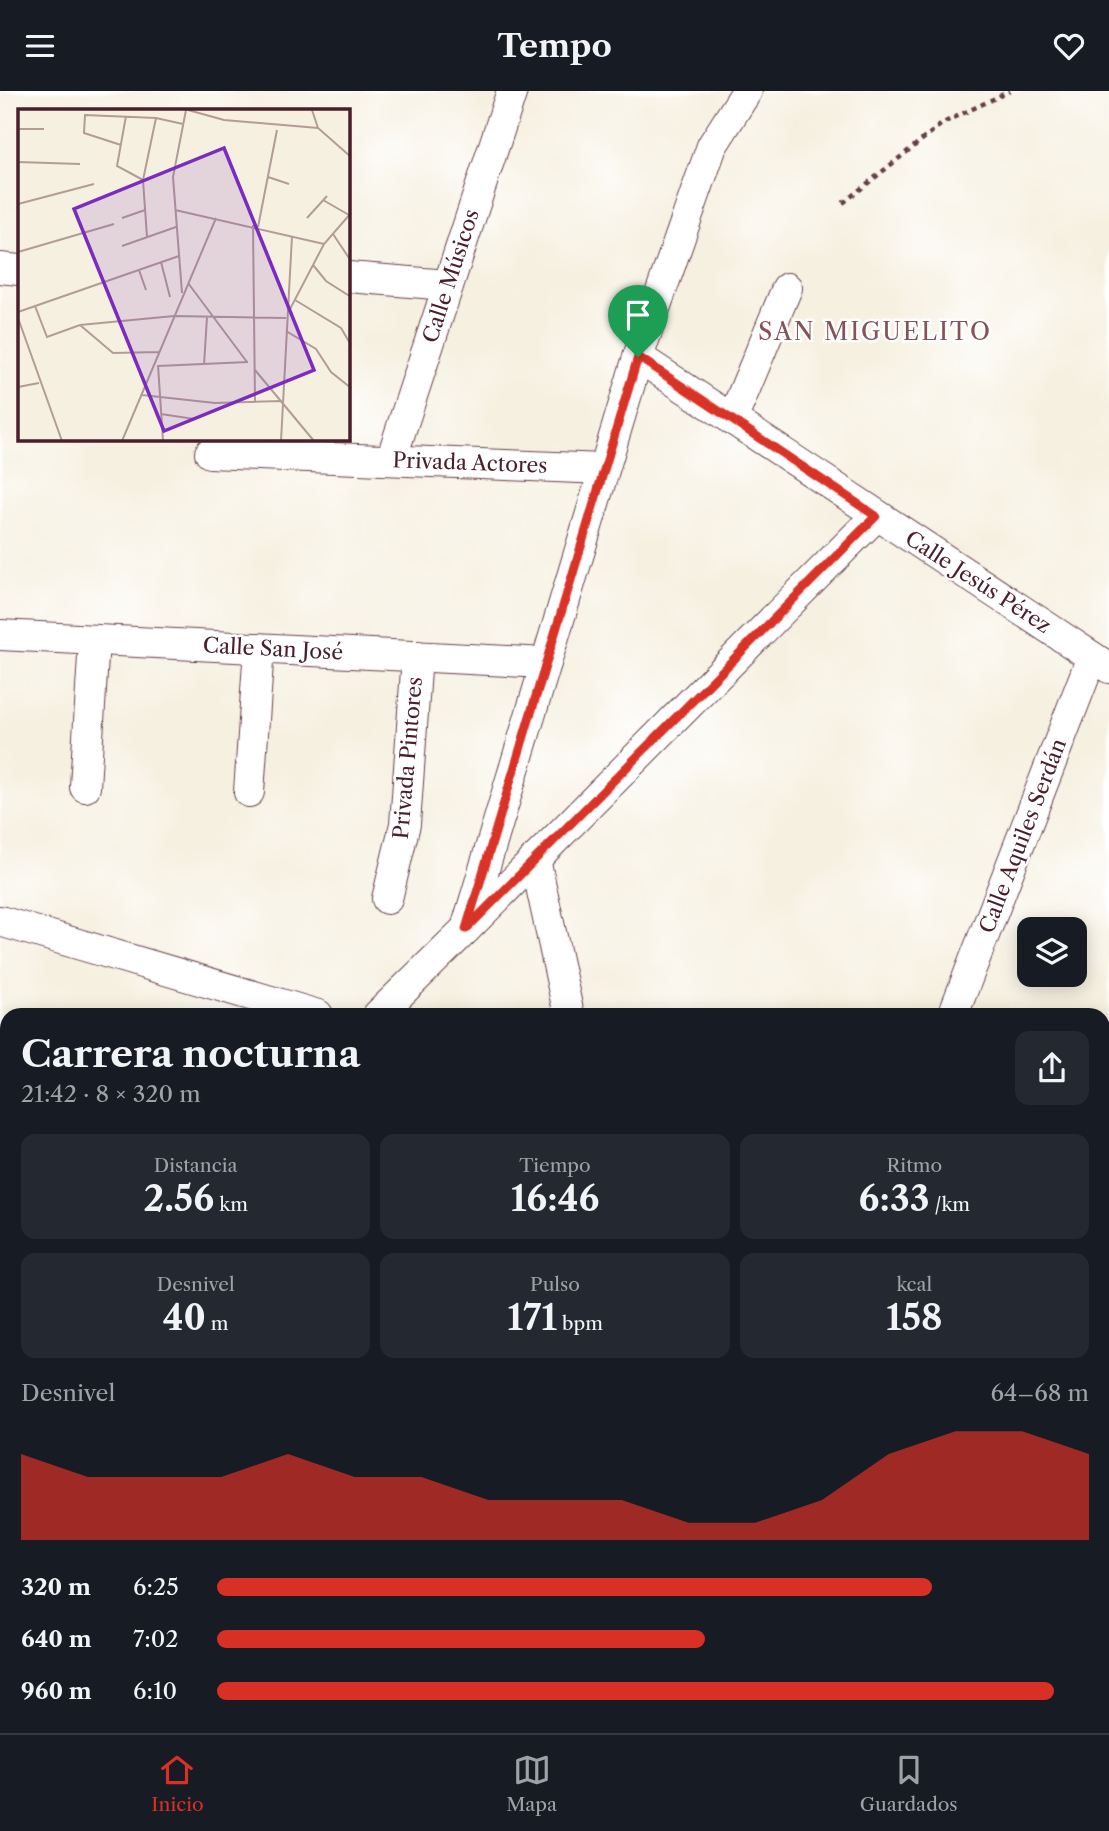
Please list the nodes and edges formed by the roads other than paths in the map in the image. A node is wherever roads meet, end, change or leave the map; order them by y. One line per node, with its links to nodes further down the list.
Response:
1 (512, 91): 6 (street, Calle Músicos)
2 (747, 91): 8 (street)
3 (0, 268): 4 (street)
4 (18, 270)
5 (350, 278): 6 (street)
6 (448, 285): 11 (street, Calle Músicos)
7 (787, 288): 9 (street)
8 (638, 357): 9 (street, Calle Jesús Pérez); 12 (street)
9 (732, 420): 13 (street, Calle Jesús Pérez)
10 (210, 453): 11 (street, Privada Actores)
11 (391, 460): 12 (street, Privada Actores)
12 (604, 469): 19 (street)
13 (876, 516): 18 (street, Calle Jesús Pérez); 22 (street)
14 (0, 635): 15 (street, Calle San José)
15 (94, 640): 16 (street, Calle San José); 20 (street)
16 (259, 648): 17 (street, Calle San José); 21 (street)
17 (417, 656): 19 (street, Calle San José); 23 (street, Privada Pintores)
18 (1100, 662): 29 (street, Calle Aquiles Serdán)
19 (546, 663): 25 (street)
20 (85, 787)
21 (249, 792)
22 (536, 859): 25 (street); 28 (street)
23 (387, 899)
24 (0, 921): 26 (street)
25 (466, 929): 27 (street)
26 (294, 1008)
27 (385, 1008)
28 (568, 1008)
29 (956, 1008)

